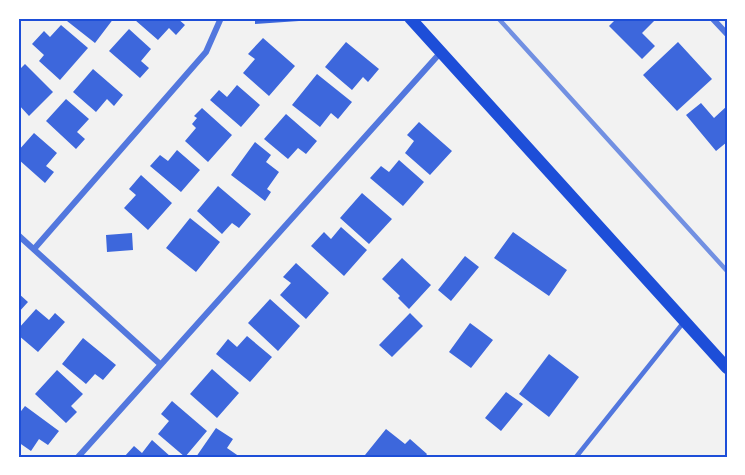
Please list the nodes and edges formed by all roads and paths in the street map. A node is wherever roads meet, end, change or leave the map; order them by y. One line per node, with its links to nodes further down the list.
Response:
1 (221, 18): 7 (street)
2 (410, 18): 5 (main road)
3 (712, 18): 4 (street)
4 (727, 34)
5 (441, 52): 8 (main road); 9 (street)
6 (18, 235): 7 (street)
7 (34, 249): 9 (street)
8 (685, 321): 10 (main road); 12 (lane)
9 (160, 364): 11 (street)
10 (727, 368)
11 (78, 457)
12 (576, 457)

